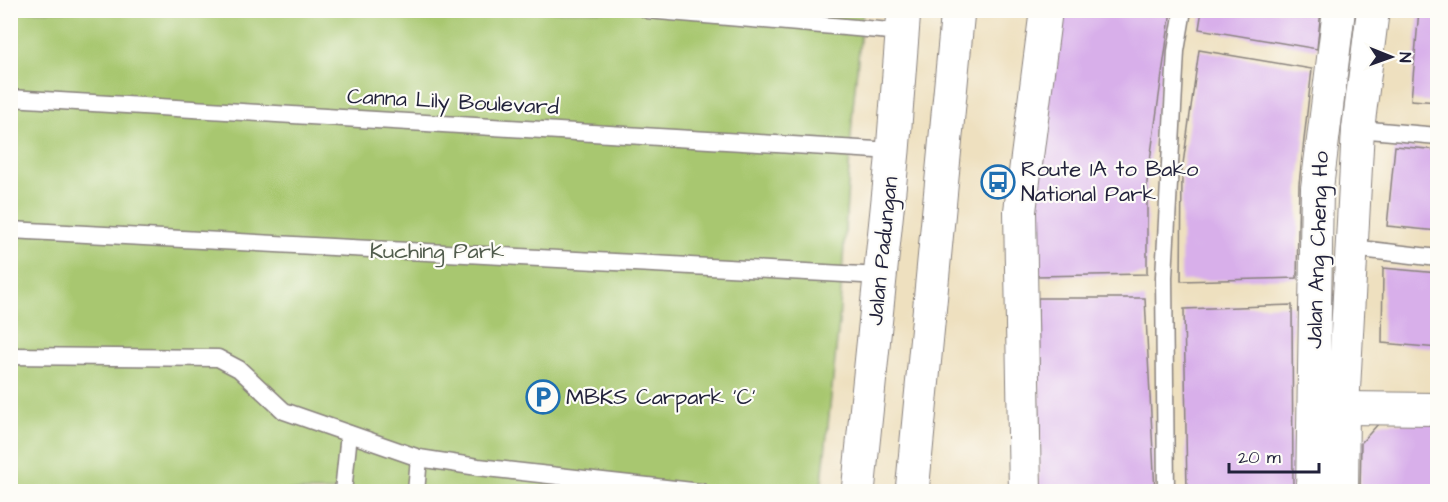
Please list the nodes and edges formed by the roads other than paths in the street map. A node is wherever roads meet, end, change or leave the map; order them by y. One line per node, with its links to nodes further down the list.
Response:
1 (647, 10): 7 (lane)
2 (958, 10): 26 (main road)
3 (1046, 10): 27 (street)
4 (1183, 10): 28 (lane)
5 (1339, 10): 29 (street, Jalan Ang Cheng Ho)
6 (1373, 10): 10 (street, Jalan Ang Cheng Ho)
7 (818, 18): 8 (lane)
8 (903, 21): 12 (main road, Jalan Padungan)
9 (10, 98): 12 (lane, Canna Lily Boulevard)
10 (1358, 129): 11 (lane); 14 (street, Jalan Ang Cheng Ho)
11 (1437, 136)
12 (893, 151): 16 (main road, Jalan Padungan)
13 (10, 230): 16 (lane)
14 (1352, 248): 15 (lane); 18 (street, Jalan Ang Cheng Ho)
15 (1437, 258)
16 (881, 276): 25 (main road, Jalan Padungan)
17 (10, 356): 20 (lane)
18 (1343, 408): 19 (street); 30 (street, Jalan Ang Cheng Ho)
19 (1437, 409)
20 (349, 434): 21 (lane); 22 (lane)
21 (419, 458): 23 (lane); 24 (lane)
22 (344, 492)
23 (416, 492)
24 (701, 492)
25 (858, 492)
26 (912, 492)
27 (1025, 492)
28 (1166, 492)
29 (1312, 492)
30 (1342, 492)

